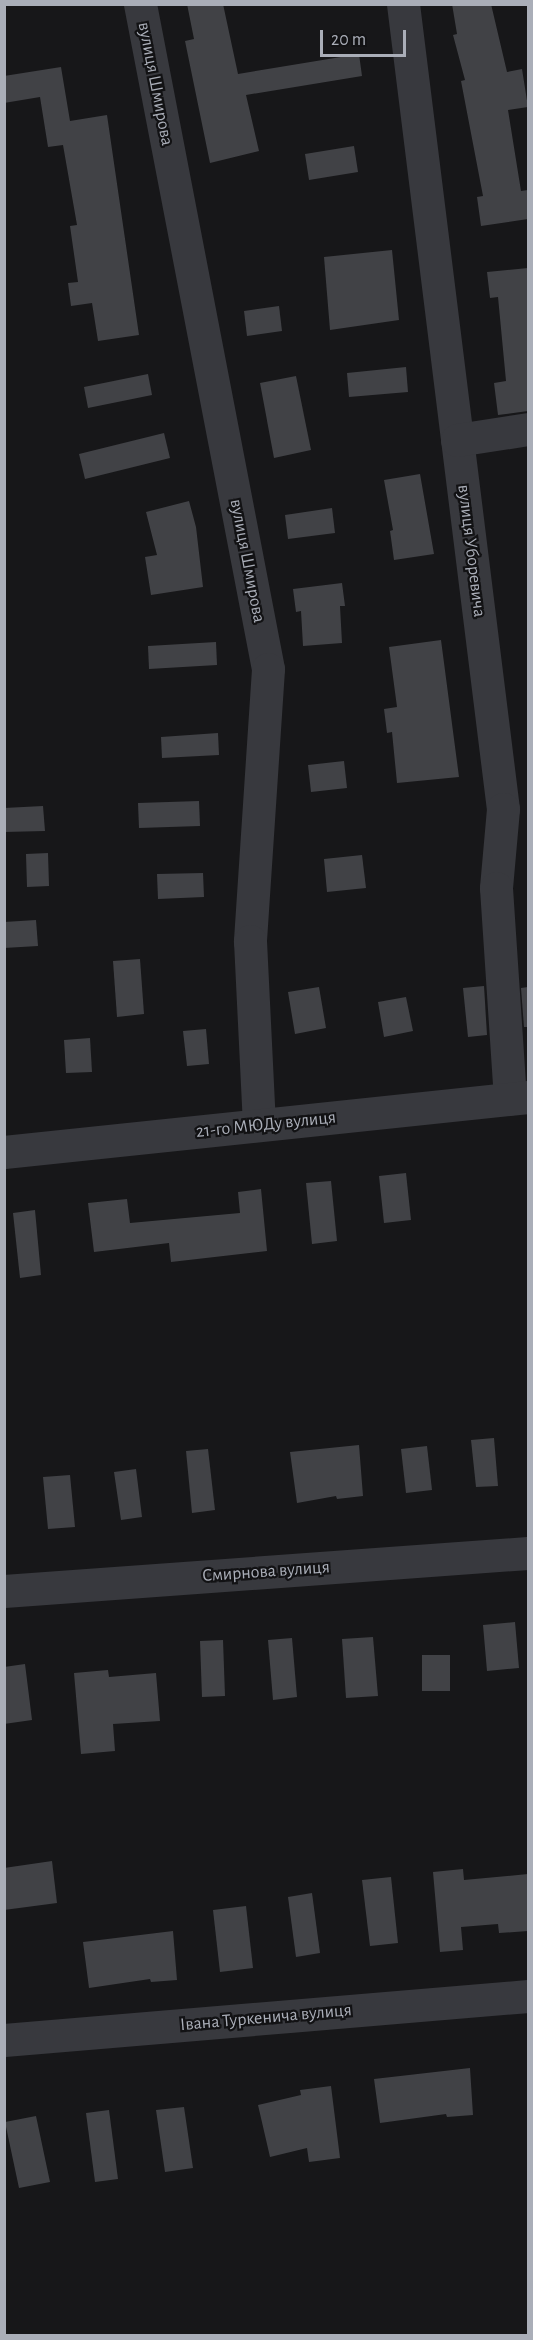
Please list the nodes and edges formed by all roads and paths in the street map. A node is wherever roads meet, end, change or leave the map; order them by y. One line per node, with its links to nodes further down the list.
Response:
1 (140, 4): 6 (street, вулиця Шмирова)
2 (403, 4): 4 (street, вулиця Уборевича)
3 (528, 429): 4 (street)
4 (457, 440): 5 (street, вулиця Уборевича)
5 (519, 1098): 6 (street, 21-го МЮДу вулиця)
6 (259, 1125): 7 (street, 21-го МЮДу вулиця)
7 (4, 1152)
8 (528, 1553): 9 (street, Смирнова вулиця)
9 (4, 1591)
10 (528, 1996): 11 (street, Івана Туркенича вулиця)
11 (4, 2040)

